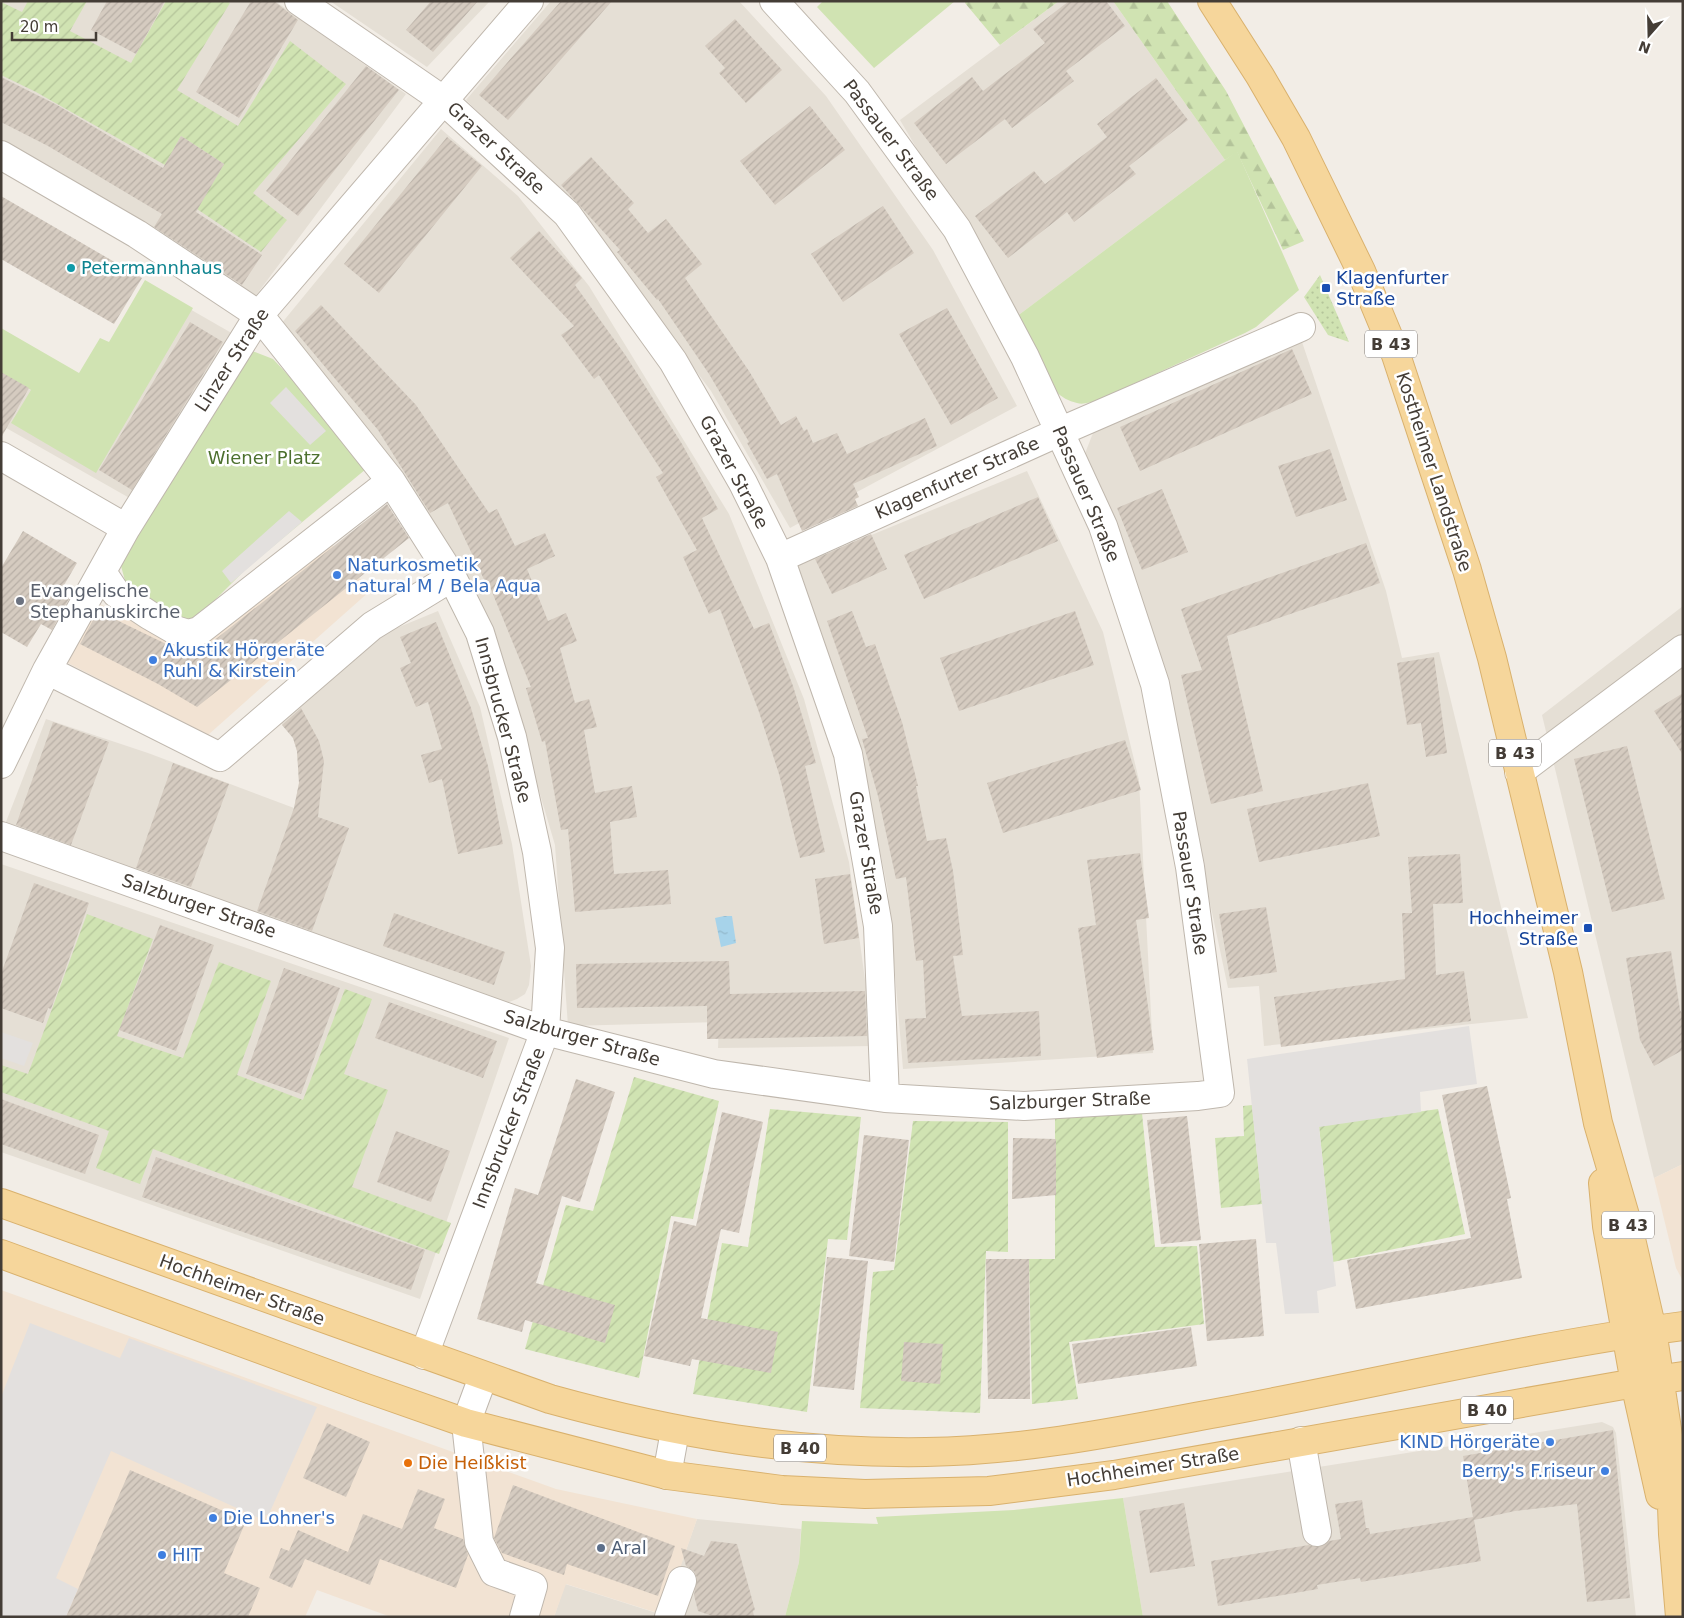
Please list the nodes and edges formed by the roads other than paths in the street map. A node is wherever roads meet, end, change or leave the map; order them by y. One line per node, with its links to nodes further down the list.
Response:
1 (299, 1): 5 (street, Grazer Straße)
2 (529, 1): 5 (street, Linzer Straße)
3 (774, 1): 9 (street, Passauer Straße)
4 (1212, 1): 19 (main road, Kostheimer Landstraße / B 43)
5 (443, 100): 7 (street, Linzer Straße); 13 (street, Grazer Straße)
6 (1, 155): 7 (street, Innsbrucker Straße)
7 (259, 315): 11 (street, Innsbrucker Straße); 12 (street, Linzer Straße)
8 (1301, 327): 9 (street, Klagenfurter Straße)
9 (1059, 432): 13 (street, Klagenfurter Straße); 22 (street, Passauer Straße)
10 (1, 456): 12 (street)
11 (392, 481): 14 (street); 15 (street, Innsbrucker Straße)
12 (126, 528): 14 (street, Linzer Straße)
13 (780, 558): 23 (street, Grazer Straße)
14 (102, 572): 17 (street, Linzer Straße)
15 (452, 577): 17 (street); 21 (street, Innsbrucker Straße)
16 (1683, 649): 19 (street)
17 (47, 670): 18 (street, Linzer Straße)
18 (1, 764)
19 (1519, 772): 27 (main road, Kostheimer Landstraße / B 43)
20 (1, 836): 21 (street, Salzburger Straße)
21 (545, 1031): 23 (street, Salzburger Straße); 28 (street, Innsbrucker Straße)
22 (1220, 1093): 23 (street, Salzburger Straße)
23 (886, 1098)
24 (1, 1202): 28 (main road, Hochheimer Straße / B 40)
25 (1, 1254): 31 (main road, Hochheimer Straße / B 40)
26 (1683, 1326): 27 (main road, B 40)
27 (1639, 1331): 30 (main road, B 43); 32 (main road, Hochheimer Straße / B 40)
28 (424, 1355): 29 (main road, Hochheimer Straße / B 40)
29 (483, 1377): 31 (street); 32 (main road, Hochheimer Straße / B 40)
30 (1659, 1380): 33 (main road, Hochheimer Straße / B 40); 39 (main road, B 43)
31 (466, 1423): 34 (main road, Hochheimer Straße / B 40); 37 (street)
32 (674, 1430): 34 (street)
33 (1301, 1441): 34 (main road, Hochheimer Straße / B 40); 35 (street)
34 (667, 1475)
35 (1317, 1532)
36 (682, 1581): 38 (street)
37 (524, 1617)
38 (670, 1617)
39 (1680, 1617)

